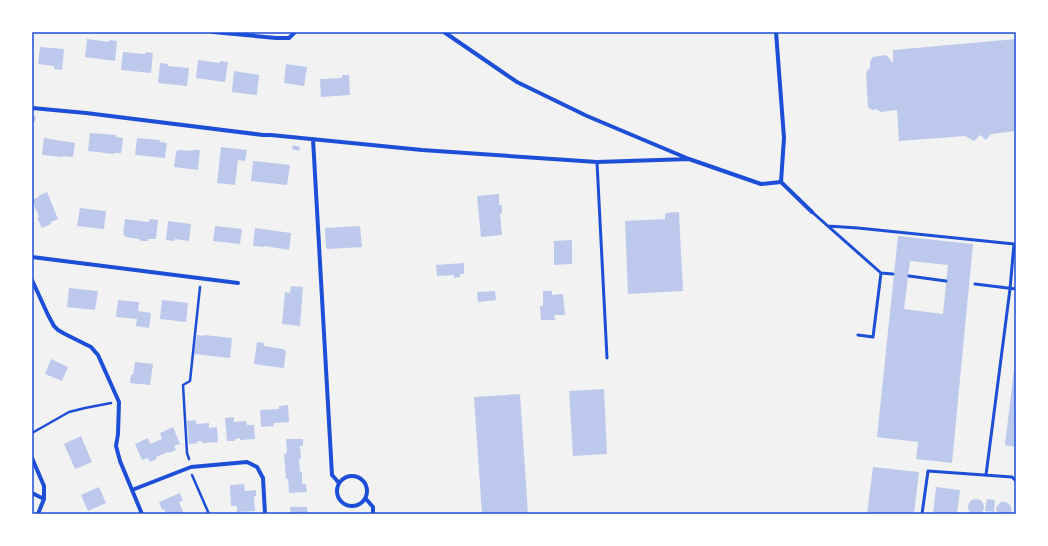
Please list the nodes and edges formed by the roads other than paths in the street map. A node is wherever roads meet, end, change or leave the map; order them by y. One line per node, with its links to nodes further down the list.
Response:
1 (213, 32): 2 (street)
2 (295, 32)
3 (444, 32): 7 (street)
4 (776, 32): 9 (street)
5 (32, 108): 6 (street)
6 (313, 139): 8 (street); 27 (street)
7 (689, 158): 8 (street); 9 (street)
8 (597, 162): 23 (lane)
9 (782, 182): 10 (street)
10 (812, 212): 11 (lane)
11 (828, 226): 13 (lane); 20 (lane)
12 (32, 257): 18 (street)
13 (881, 273): 14 (lane); 22 (lane)
14 (893, 274)
15 (909, 276): 17 (lane)
16 (32, 280): 28 (street)
17 (946, 281)
18 (238, 283)
19 (975, 284): 20 (lane)
20 (1010, 289): 21 (lane); 25 (lane)
21 (1016, 289)
22 (858, 335)
23 (607, 358)
24 (32, 458): 30 (street)
25 (986, 475): 26 (lane); 36 (lane)
26 (1016, 481)
27 (339, 483): 31 (street); 31 (street)
28 (132, 490): 33 (street); 34 (street)
29 (32, 493): 30 (street)
30 (44, 499): 32 (street)
31 (366, 499): 35 (street)
32 (38, 514)
33 (142, 514)
34 (265, 514)
35 (373, 514)
36 (922, 514)

